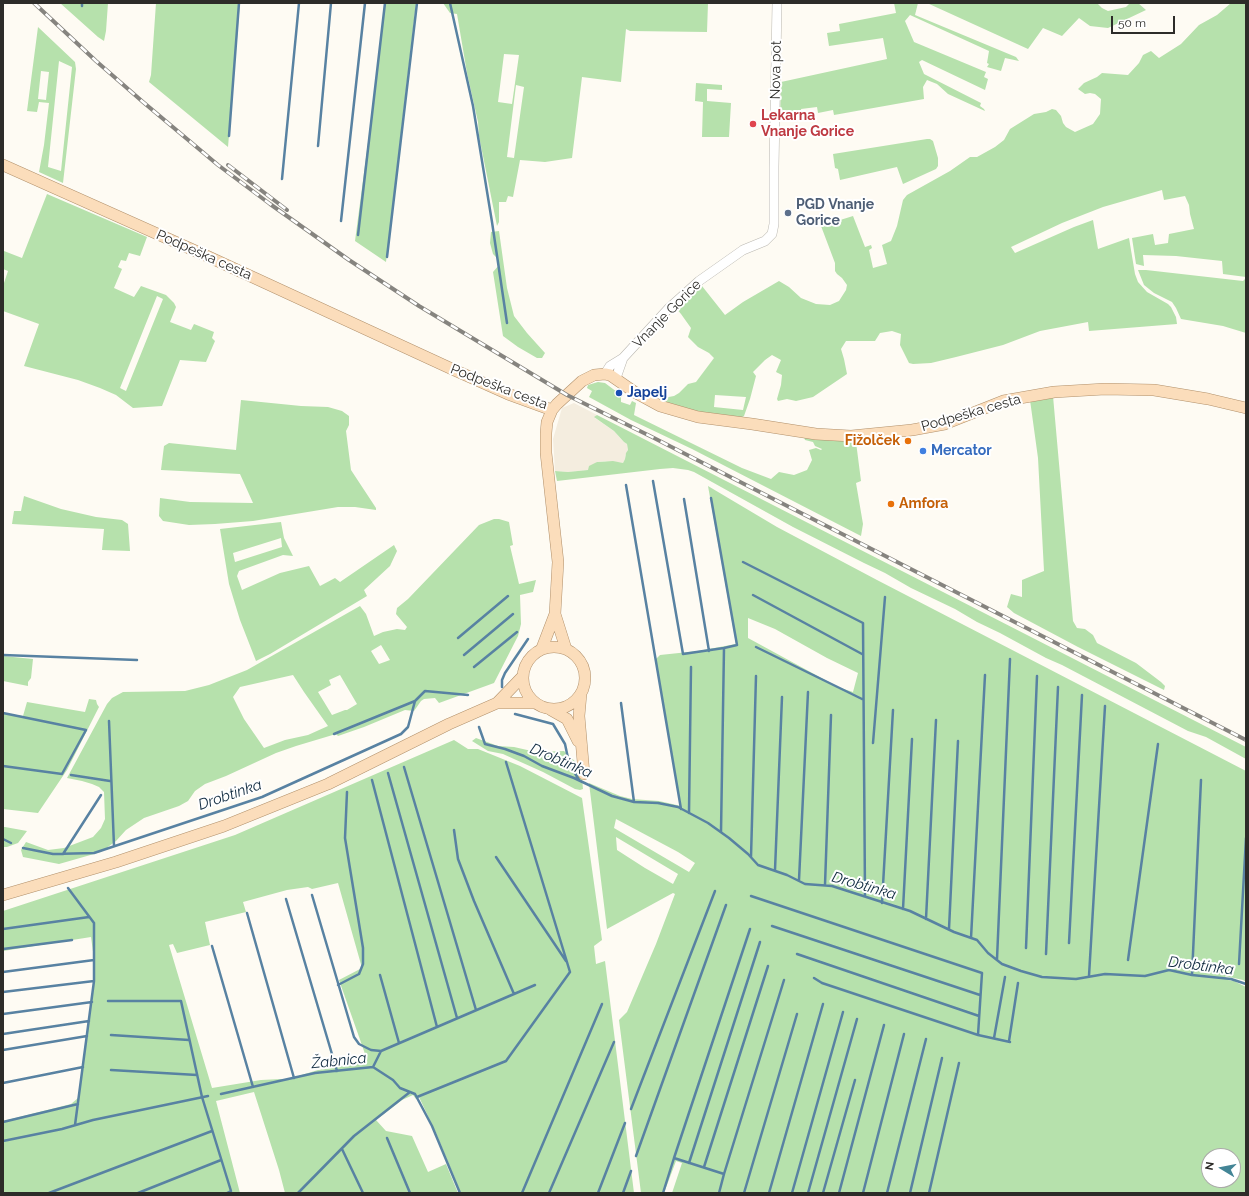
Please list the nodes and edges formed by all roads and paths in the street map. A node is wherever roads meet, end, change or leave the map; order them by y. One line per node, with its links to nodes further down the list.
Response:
1 (777, 3): 3 (street, Nova pot)
2 (3, 166): 8 (main road, Podpeška cesta)
3 (772, 234): 4 (street, Vnanje Gorice)
4 (623, 358): 5 (street, Vnanje Gorice); 6 (street, Vnanje Gorice)
5 (605, 374): 6 (main road, Podpeška cesta); 8 (main road, Podpeška cesta)
6 (616, 378): 7 (main road, Podpeška cesta)
7 (1246, 408)
8 (552, 410): 9 (main road)
9 (555, 614): 10 (main road); 11 (main road)
10 (542, 648): 11 (main road); 12 (main road)
11 (566, 649): 13 (main road)
12 (523, 676): 14 (main road); 15 (main road)
13 (582, 694): 16 (main road); 17 (main road)
14 (497, 703): 15 (main road); 19 (main road)
15 (535, 703): 16 (main road)
16 (551, 710): 17 (main road)
17 (581, 748): 18 (main road)
18 (584, 774)
19 (3, 895)

